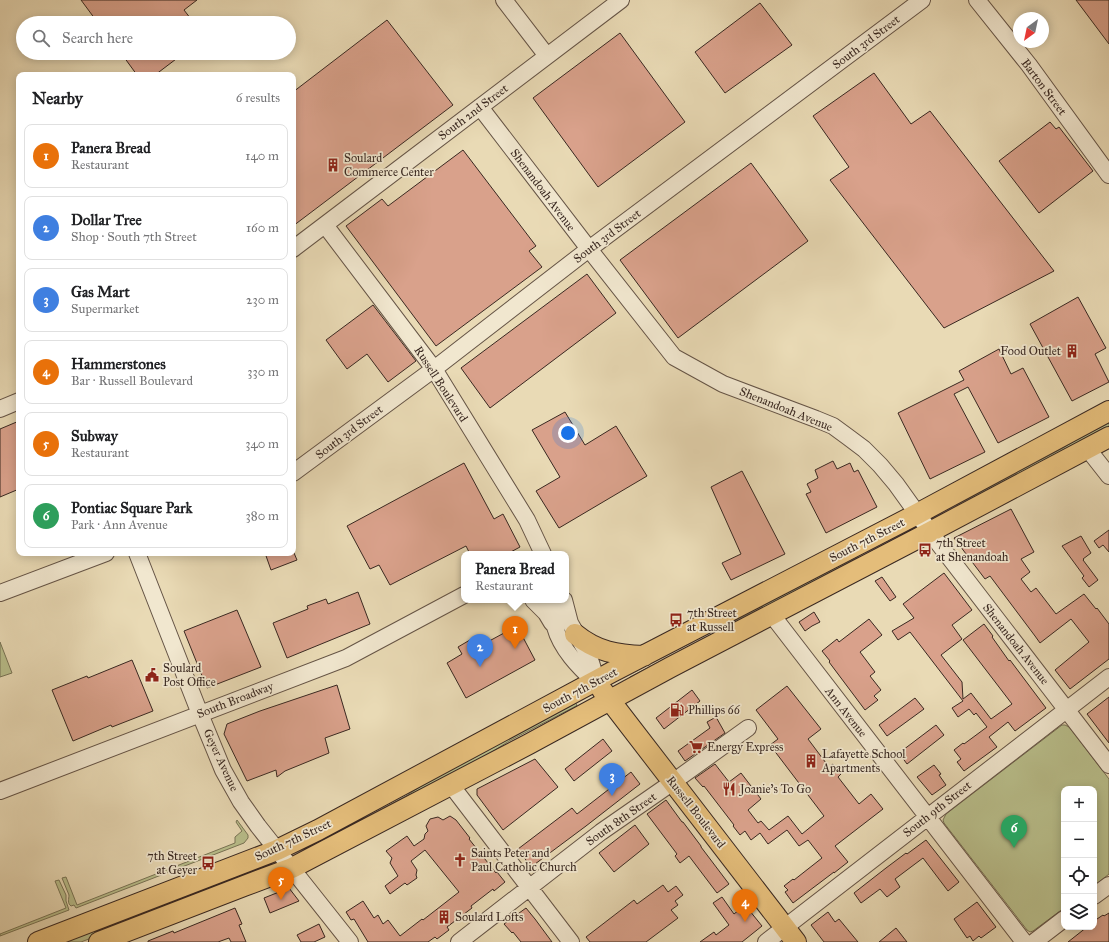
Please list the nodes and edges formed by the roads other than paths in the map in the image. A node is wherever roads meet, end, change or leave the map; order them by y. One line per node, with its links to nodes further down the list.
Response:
1 (504, 0): 5 (street)
2 (621, 0): 5 (street, South 2nd Street)
3 (922, 0): 10 (street, South 3rd Street)
4 (977, 0): 7 (street, Barton Street)
5 (547, 56): 6 (street, South 2nd Street)
6 (480, 107): 8 (street, South 2nd Street); 10 (street, Shenandoah Avenue)
7 (1109, 175)
8 (325, 225): 9 (street, South 2nd Street); 11 (street, Russell Boulevard)
9 (296, 247)
10 (589, 249): 11 (street, South 3rd Street); 19 (street, Shenandoah Avenue)
11 (434, 369): 17 (street, South 3rd Street); 21 (street, Russell Boulevard)
12 (16, 403): 13 (street)
13 (0, 409)
14 (1109, 411): 19 (main road, South 7th Street)
15 (1109, 437): 16 (main road, South 7th Street)
16 (1088, 448): 18 (street); 20 (main road, South 7th Street)
17 (296, 471)
18 (1109, 476)
19 (917, 514): 20 (street, Shenandoah Avenue); 32 (main road, South 7th Street)
20 (930, 532): 29 (main road, South 7th Street); 36 (street, Shenandoah Avenue)
21 (541, 551)
22 (98, 556): 24 (street)
23 (138, 556): 37 (street, Geyer Avenue)
24 (0, 593)
25 (461, 597): 37 (street, South Broadway)
26 (536, 603): 30 (street)
27 (550, 603): 30 (street, Russell Boulevard)
28 (565, 603): 31 (street, Russell Boulevard)
29 (772, 615): 35 (main road, South 7th Street); 43 (street, Ann Avenue)
30 (554, 627): 34 (street, Russell Boulevard)
31 (575, 634): 32 (main road); 34 (street, Russell Boulevard)
32 (644, 656): 34 (main road, South 7th Street)
33 (1109, 677): 36 (street, South 9th Street)
34 (595, 682): 35 (main road, Russell Boulevard); 44 (main road, South 7th Street)
35 (610, 700): 40 (main road, Russell Boulevard); 41 (main road, South 7th Street)
36 (1066, 710): 39 (street, Shenandoah Avenue); 43 (street, South 9th Street)
37 (200, 714): 42 (street, South Broadway); 44 (street, Geyer Avenue)
38 (748, 728): 40 (street, South 8th Street)
39 (1109, 765)
40 (673, 782): 47 (street, South 8th Street); 50 (main road, Russell Boulevard)
41 (451, 785): 45 (main road, South 7th Street); 47 (street)
42 (0, 791)
43 (927, 817): 50 (street, South 9th Street); 57 (street, Ann Avenue)
44 (277, 850): 45 (street, Geyer Avenue); 51 (main road, South 7th Street)
45 (292, 868): 52 (main road, South 7th Street); 53 (street, Geyer Avenue)
46 (1109, 885): 48 (street)
47 (529, 888): 54 (street, South 8th Street); 55 (street)
48 (1097, 894)
49 (1061, 921): 58 (street)
50 (790, 935): 56 (street, South 9th Street)
51 (38, 942)
52 (100, 942)
53 (350, 942)
54 (459, 942)
55 (571, 942)
56 (766, 942)
57 (1024, 942)
58 (1034, 942)

